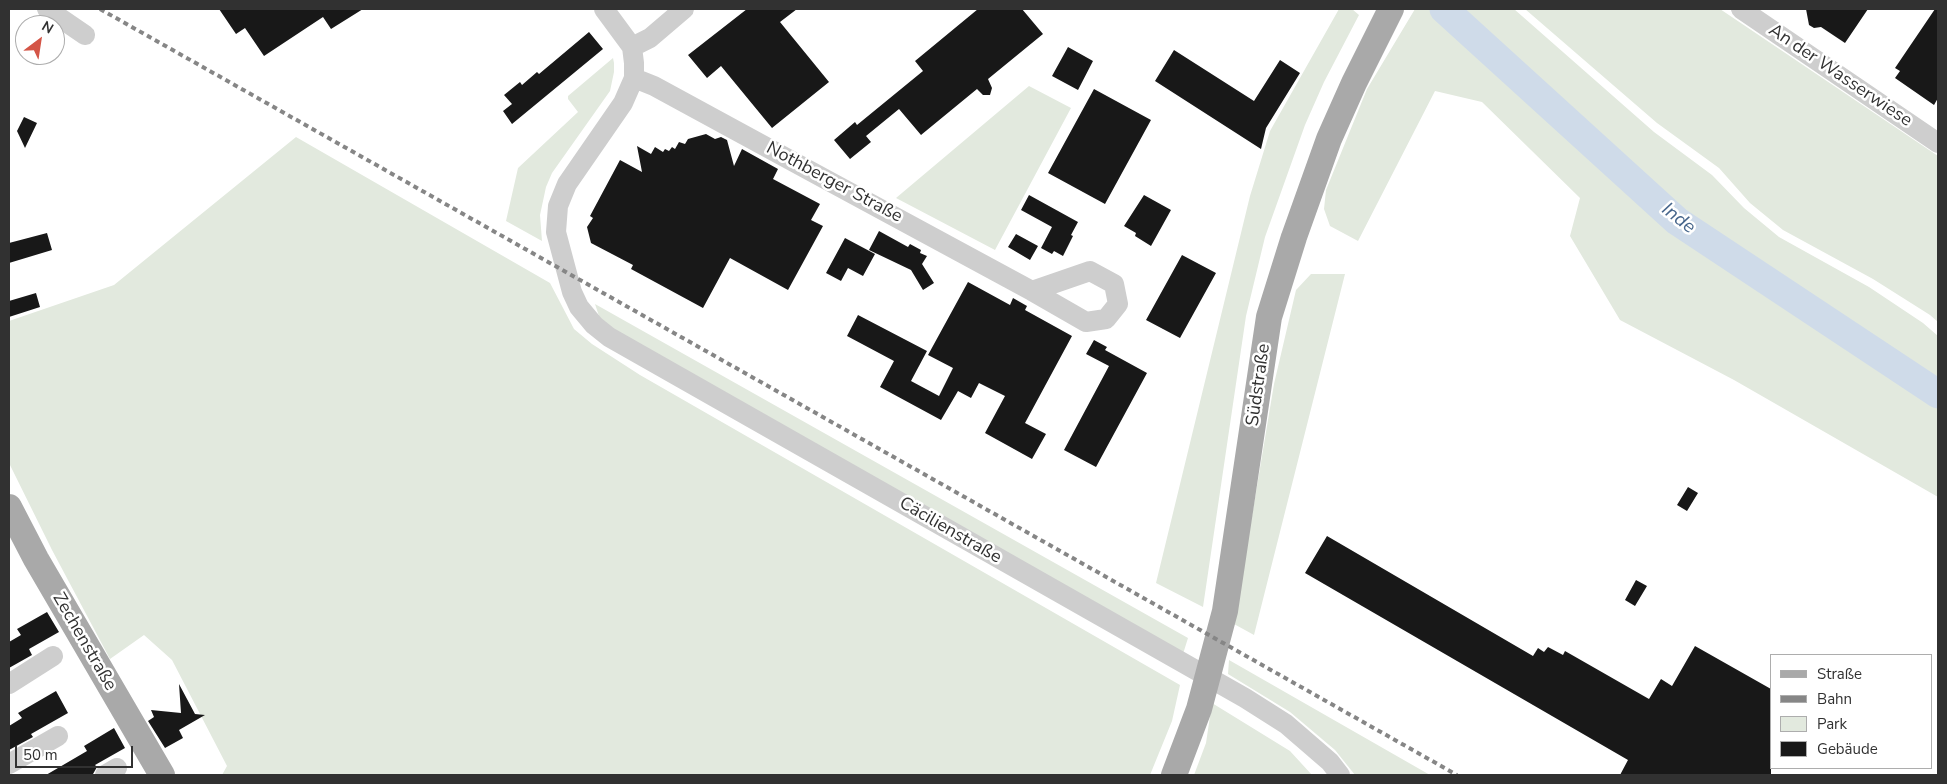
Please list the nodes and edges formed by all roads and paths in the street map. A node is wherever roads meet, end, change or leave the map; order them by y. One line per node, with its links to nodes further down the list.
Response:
1 (47, 9): 6 (street)
2 (604, 9): 7 (street)
3 (684, 9): 7 (street)
4 (1741, 9): 9 (street, An der Wasserwiese)
5 (1391, 10): 17 (main road, Südstraße)
6 (85, 35)
7 (632, 47): 8 (street)
8 (634, 78): 10 (street, Nothberger Straße); 18 (street, Cäcilienstraße)
9 (1937, 139)
10 (1032, 290)
11 (9, 507): 16 (main road, Zechenstraße)
12 (53, 656): 13 (street)
13 (9, 684)
14 (58, 736): 15 (street)
15 (9, 764)
16 (162, 775)
17 (1174, 775)
18 (1340, 775)

